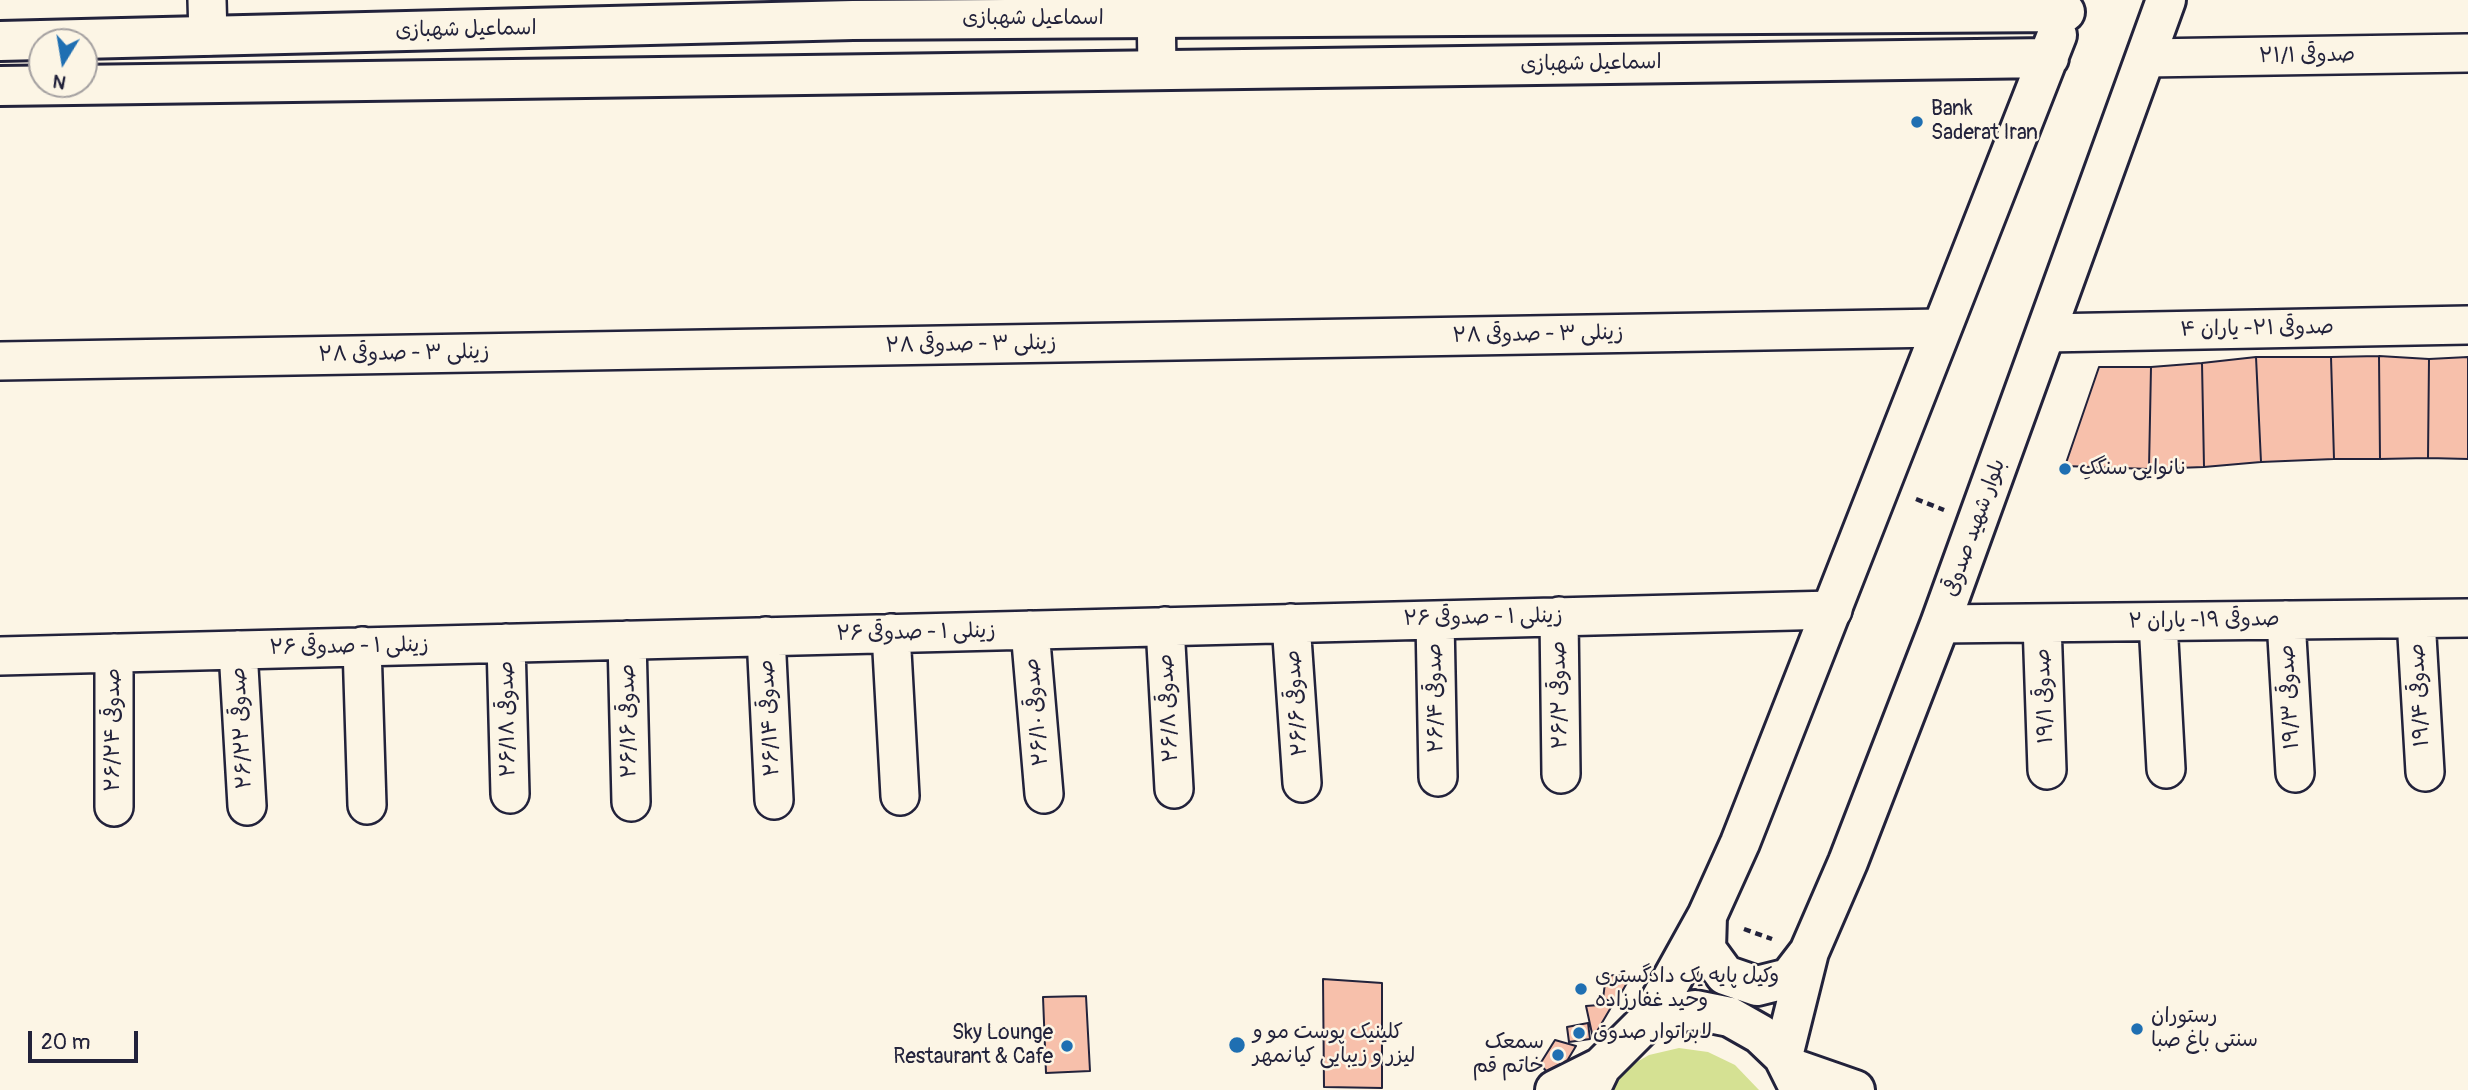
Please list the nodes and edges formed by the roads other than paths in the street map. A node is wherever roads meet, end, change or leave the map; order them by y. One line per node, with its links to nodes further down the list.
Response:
1 (2166, 0): 8 (street, بلوار شهید صدوقی)
2 (2068, 6): 3 (street, اسماعیل شهبازی); 7 (street)
3 (1156, 9): 4 (street, اسماعیل شهبازی); 9 (street)
4 (208, 18): 5 (street, اسماعیل شهبازی)
5 (0, 41)
6 (2468, 54): 8 (street, صدوقی ۲۱/۱)
7 (2049, 58): 9 (street, اسماعیل شهبازی); 12 (street)
8 (2146, 58): 13 (street, بلوار شهید صدوقی)
9 (1157, 70): 10 (street, اسماعیل شهبازی)
10 (0, 86)
11 (2468, 325): 13 (street, صدوقی ۲۱- یاران ۴)
12 (1941, 328): 14 (street, زینلی ۳ - صدوقی ۲۸); 15 (street)
13 (2046, 333): 24 (street, بلوار شهید صدوقی)
14 (0, 361)
15 (1833, 610): 16 (street, زینلی ۱ - صدوقی ۲۶); 51 (street)
16 (1559, 616): 19 (street, زینلی ۱ - صدوقی ۲۶); 39 (street, صدوقی ۲۶/۲)
17 (2468, 618): 18 (street, صدوقی ۱۹- یاران ۲)
18 (2416, 619): 20 (street, صدوقی ۱۹- یاران ۲); 37 (street, صدوقی ۱۹/۴)
19 (1435, 620): 22 (street, زینلی ۱ - صدوقی ۲۶); 40 (street, صدوقی ۲۶/۴)
20 (2286, 620): 21 (street, صدوقی ۱۹- یاران ۲); 38 (street, صدوقی ۱۹/۳)
21 (2158, 622): 23 (street, صدوقی ۱۹- یاران ۲); 35 (street)
22 (1291, 623): 25 (street, زینلی ۱ - صدوقی ۲۶); 41 (street, صدوقی ۲۶/۶)
23 (2042, 623): 24 (street, صدوقی ۱۹- یاران ۲); 36 (street, صدوقی ۱۹/۱)
24 (1940, 624): 52 (street, بلوار شهید صدوقی)
25 (1165, 626): 26 (street, زینلی ۱ - صدوقی ۲۶); 42 (street, صدوقی ۲۶/۸)
26 (1030, 630): 27 (street, زینلی ۱ - صدوقی ۲۶); 44 (street, صدوقی ۲۶/۱۰)
27 (891, 633): 28 (street, زینلی ۱ - صدوقی ۲۶); 45 (street)
28 (766, 636): 29 (street, زینلی ۱ - صدوقی ۲۶); 46 (street, صدوقی ۲۶/۱۴)
29 (627, 640): 30 (street, زینلی ۱ - صدوقی ۲۶); 47 (street, صدوقی ۲۶/۱۶)
30 (506, 643): 31 (street, زینلی ۱ - صدوقی ۲۶); 43 (street, صدوقی ۲۶/۱۸)
31 (362, 646): 32 (street, زینلی ۱ - صدوقی ۲۶); 48 (street)
32 (238, 650): 33 (street, زینلی ۱ - صدوقی ۲۶); 49 (street, صدوقی ۲۶/۲۲)
33 (114, 653): 34 (street, زینلی ۱ - صدوقی ۲۶); 50 (street, صدوقی ۲۶/۲۴)
34 (0, 656)
35 (2166, 769)
36 (2047, 770)
37 (2425, 772)
38 (2295, 773)
39 (1561, 774)
40 (1438, 777)
41 (1302, 783)
42 (1174, 789)
43 (510, 794)
44 (1044, 794)
45 (900, 796)
46 (774, 800)
47 (631, 802)
48 (367, 805)
49 (247, 806)
50 (114, 807)
51 (1707, 916): 52 (street); 53 (street)
52 (1809, 952): 54 (street, بلوار شهید صدوقی)
53 (1651, 1017): 54 (street); 55 (street)
54 (1791, 1071): 57 (street)
55 (1595, 1078): 56 (street)
56 (1555, 1090)
57 (1855, 1090)

